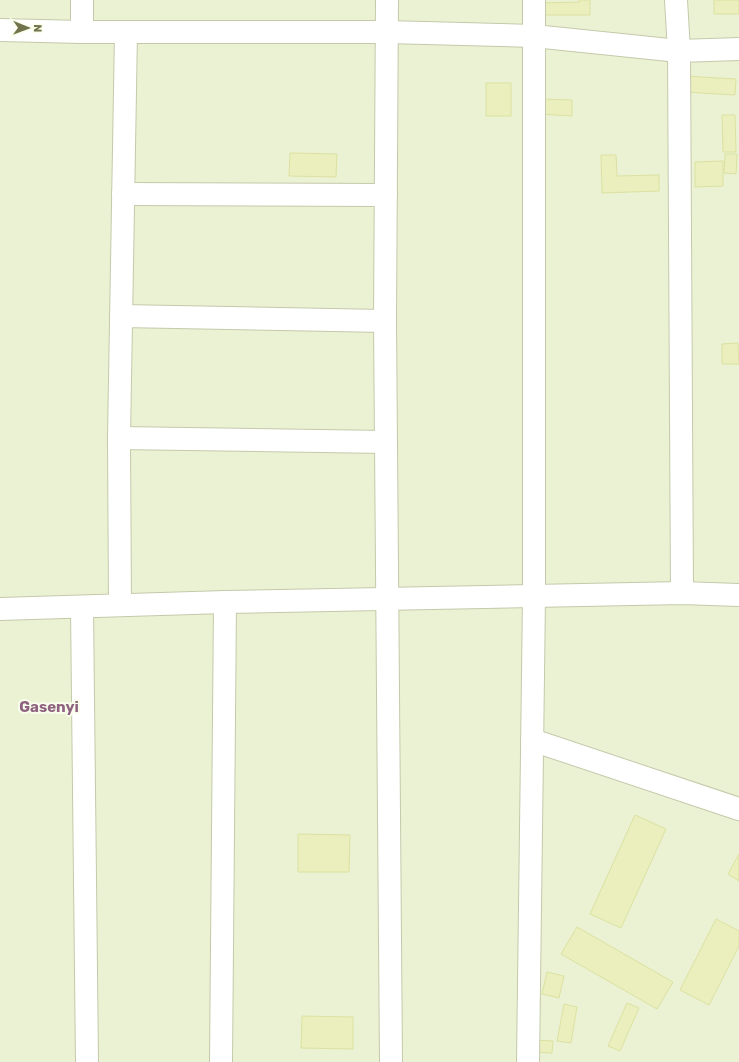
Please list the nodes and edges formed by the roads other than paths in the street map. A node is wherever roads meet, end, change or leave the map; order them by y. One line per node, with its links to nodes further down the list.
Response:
1 (82, 0): 6 (street)
2 (387, 0): 8 (street)
3 (534, 0): 9 (street)
4 (676, 0): 11 (street)
5 (0, 30): 6 (street)
6 (82, 32): 7 (street)
7 (126, 32): 8 (street); 12 (street)
8 (387, 32): 9 (street); 13 (street)
9 (534, 36): 11 (street); 20 (street)
10 (739, 50): 11 (street)
11 (679, 51): 18 (street)
12 (123, 194): 13 (street); 14 (street)
13 (386, 195): 15 (street)
14 (121, 316): 15 (street); 16 (street)
15 (385, 321): 17 (street)
16 (119, 438): 17 (street); 23 (street)
17 (386, 442): 21 (street)
18 (682, 593): 19 (street); 20 (street)
19 (739, 594)
20 (534, 597): 21 (street); 26 (street)
21 (387, 599): 22 (street); 30 (street)
22 (225, 602): 23 (street); 29 (street)
23 (120, 605): 24 (street)
24 (82, 607): 25 (street); 28 (street)
25 (0, 609)
26 (532, 740): 27 (street); 31 (street)
27 (739, 809)
28 (87, 1062)
29 (221, 1062)
30 (392, 1062)
31 (528, 1062)

